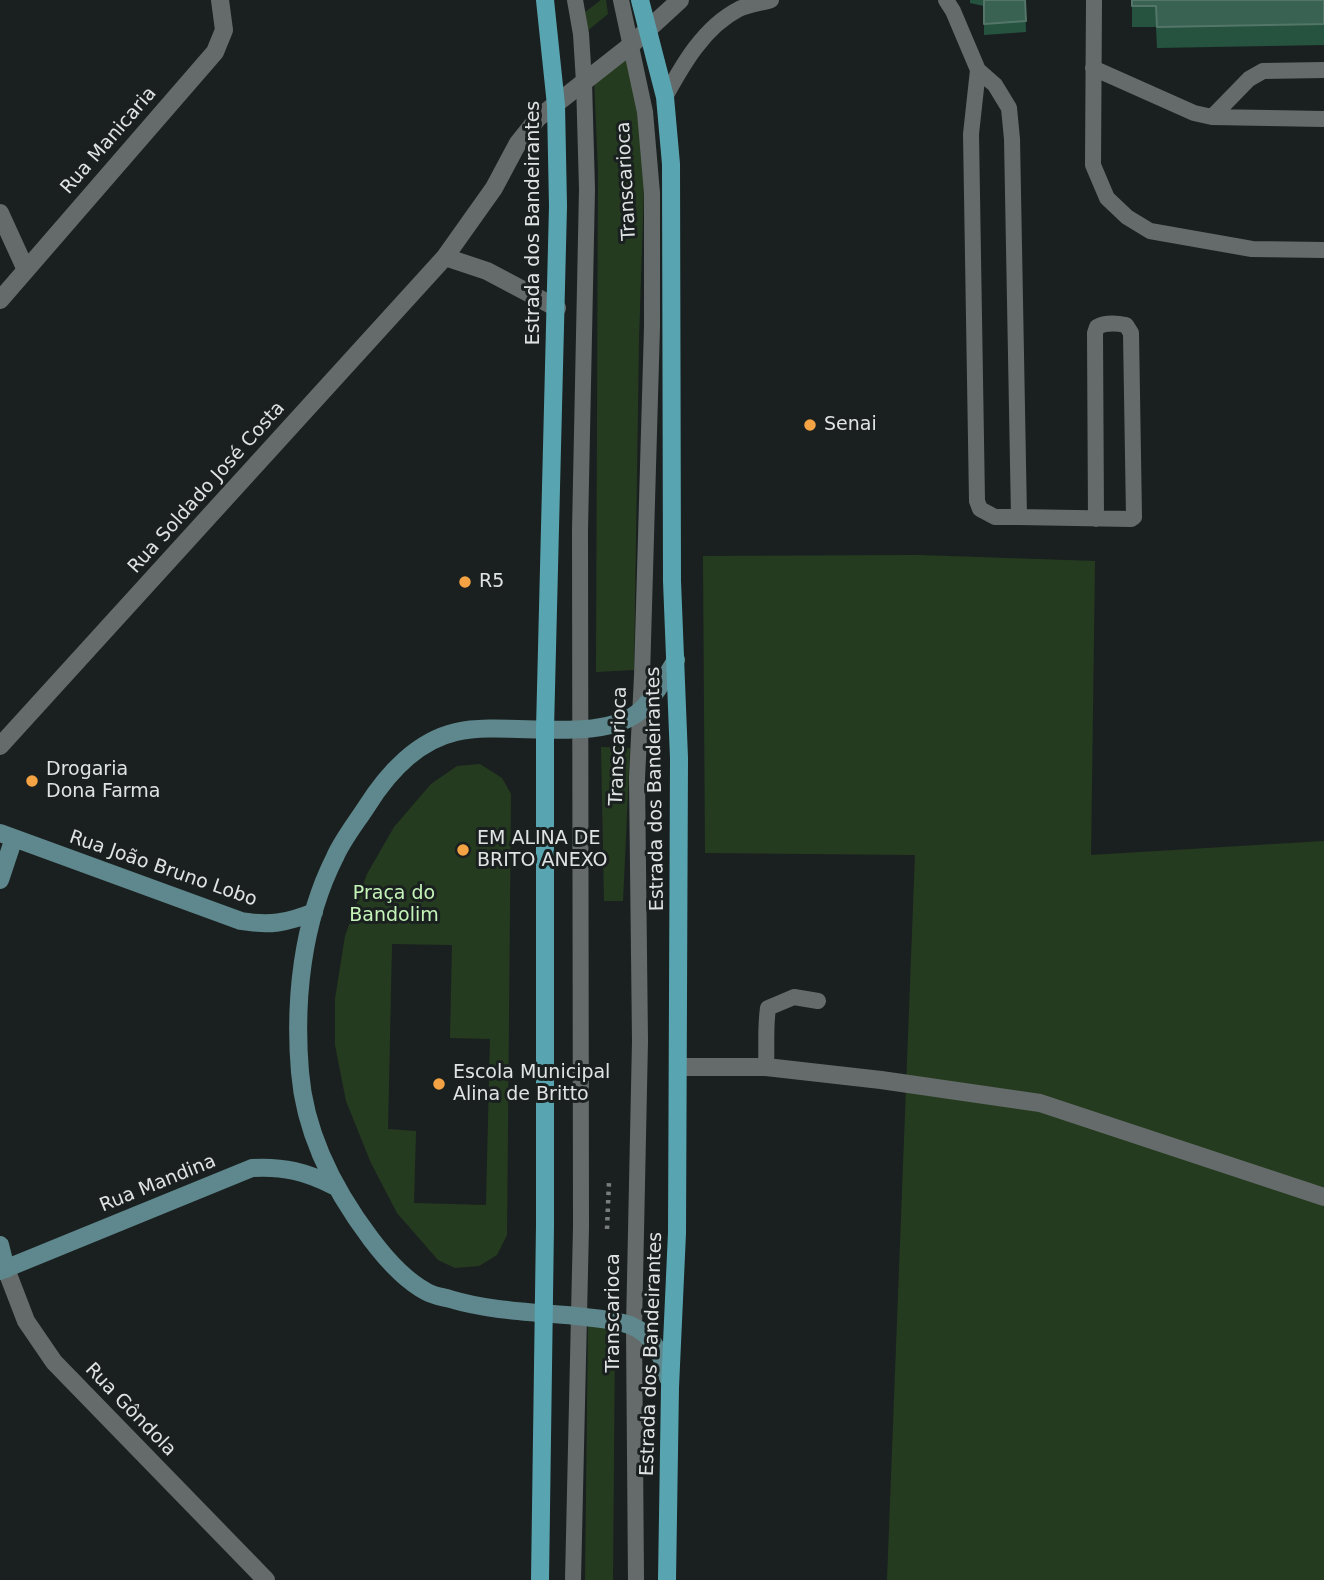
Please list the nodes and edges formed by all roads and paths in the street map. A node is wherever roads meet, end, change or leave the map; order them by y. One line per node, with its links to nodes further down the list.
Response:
1 (220, 0): 23 (street, Rua Manicaria)
2 (545, 0): 17 (main road, Estrada dos Bandeirantes)
3 (575, 0): 15 (lane, Transcarioca)
4 (621, 0): 11 (lane, Transcarioca)
5 (640, 0): 10 (main road, Estrada dos Bandeirantes)
6 (680, 0): 10 (street, Rua Soldado José Costa)
7 (771, 0): 16 (lane)
8 (946, 0): 13 (lane)
9 (1094, 0): 12 (lane)
10 (648, 29): 11 (street, Rua Soldado José Costa); 16 (main road, Estrada dos Bandeirantes)
11 (631, 45): 15 (street, Rua Soldado José Costa); 29 (lane, Transcarioca)
12 (1093, 68): 18 (lane); 21 (lane)
13 (978, 70): 26 (lane); 26 (lane)
14 (1324, 70): 18 (lane)
15 (584, 82): 17 (street, Rua Soldado José Costa); 31 (lane, Transcarioca)
16 (665, 97): 28 (main road, Estrada dos Bandeirantes)
17 (556, 105): 22 (street, Rua Soldado José Costa); 25 (main road, Estrada dos Bandeirantes)
18 (1212, 117): 19 (lane)
19 (1324, 119)
20 (0, 213): 23 (street)
21 (1324, 250)
22 (445, 257): 25 (street); 32 (street, Rua Soldado José Costa)
23 (26, 270): 24 (street, Rua Manicaria)
24 (0, 300)
25 (557, 308): 30 (main road, Estrada dos Bandeirantes)
26 (1019, 517): 27 (lane)
27 (1096, 519): 27 (lane)
28 (676, 660): 29 (street); 37 (main road, Estrada dos Bandeirantes)
29 (641, 710): 31 (street); 47 (lane, Transcarioca)
30 (545, 729): 31 (street); 35 (street); 45 (main road, Estrada dos Bandeirantes)
31 (580, 729): 46 (lane, Transcarioca)
32 (0, 746)
33 (7, 835): 34 (street); 35 (street, Rua João Bruno Lobo)
34 (0, 880)
35 (314, 912): 40 (street)
36 (818, 1001): 38 (lane)
37 (678, 1067): 38 (street); 48 (main road, Estrada dos Bandeirantes)
38 (766, 1067): 41 (street)
39 (609, 1182): 42 (path)
40 (334, 1186): 44 (street, Rua Mandina); 45 (street)
41 (1324, 1197)
42 (607, 1229)
43 (0, 1245): 44 (street, Rua Gôndola)
44 (3, 1270): 49 (street, Rua Gôndola)
45 (544, 1313): 46 (street); 50 (main road, Estrada dos Bandeirantes)
46 (579, 1316): 47 (street); 51 (lane, Transcarioca)
47 (635, 1327): 48 (street); 52 (lane, Transcarioca)
48 (670, 1387): 53 (main road, Estrada dos Bandeirantes)
49 (266, 1580)
50 (540, 1580)
51 (573, 1580)
52 (636, 1580)
53 (667, 1580)

